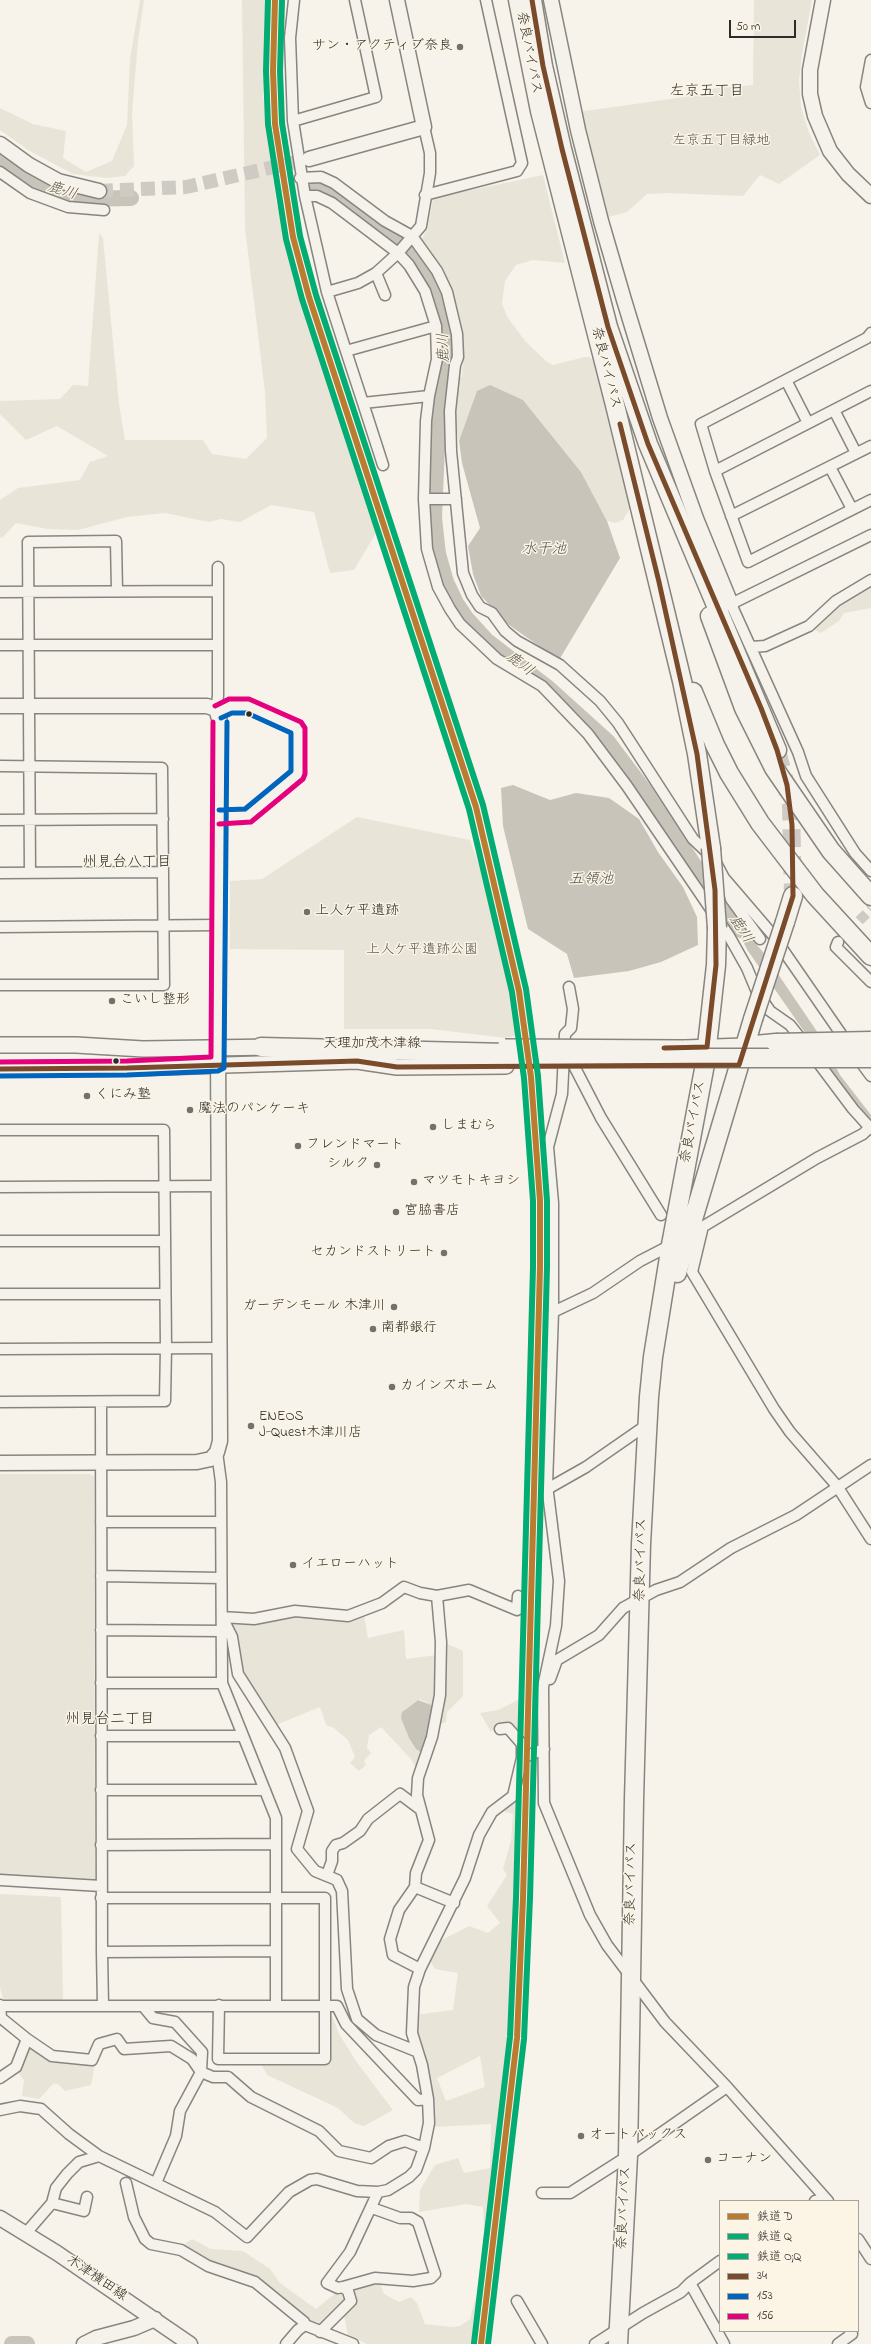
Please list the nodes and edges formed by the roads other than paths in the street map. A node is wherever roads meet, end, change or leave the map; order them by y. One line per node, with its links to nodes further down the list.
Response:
1 (294, 0): 11 (street)
2 (355, 0): 11 (street)
3 (396, 0): 12 (street)
4 (486, 0): 19 (street)
5 (518, 0): 49 (highway, 奈良バイパス)
6 (532, 0): 44 (highway, 奈良バイパス)
7 (551, 0): 54 (street)
8 (824, 0): 20 (street)
9 (871, 60): 10 (street)
10 (871, 103)
11 (293, 121): 16 (street)
12 (424, 127): 14 (street); 19 (street)
13 (0, 144): 17 (street)
14 (308, 159)
15 (0, 172): 21 (street)
16 (300, 178): 18 (street); 22 (street)
17 (99, 191)
18 (304, 196): 22 (street); 24 (street)
19 (425, 196): 22 (street)
20 (871, 196)
21 (104, 210)
22 (404, 245): 23 (street); 26 (street); 40 (street)
23 (376, 273): 24 (street); 25 (street)
24 (327, 292): 28 (street)
25 (385, 295)
26 (436, 326): 28 (street); 31 (street)
27 (871, 333): 29 (street)
28 (346, 352): 32 (street)
29 (786, 380): 34 (street); 39 (street)
30 (871, 391): 33 (street)
31 (429, 396): 32 (street); 41 (street)
32 (362, 403): 37 (street)
33 (834, 410): 34 (street); 36 (street)
34 (808, 423): 39 (street)
35 (871, 446): 36 (street)
36 (856, 453): 38 (street)
37 (383, 465)
38 (830, 467): 43 (street); 45 (street)
39 (715, 471): 45 (street)
40 (456, 498): 41 (street); 73 (street)
41 (424, 499): 101 (street)
42 (871, 500): 43 (street)
43 (852, 509): 45 (street)
44 (678, 514): 62 (highway, 奈良バイパス); 75 (highway)
45 (731, 516)
46 (871, 535): 54 (street)
47 (218, 567): 51 (street)
48 (871, 580): 58 (street)
49 (659, 582): 81 (highway); 93 (highway, 奈良バイパス, bridge)
50 (117, 591): 51 (street); 53 (street); 53 (street)
51 (218, 591): 57 (street)
52 (0, 592): 53 (street)
53 (28, 592): 56 (street)
54 (732, 604): 58 (street)
55 (0, 645): 56 (street)
56 (28, 645): 57 (street); 60 (street)
57 (218, 645): 61 (street)
58 (750, 647): 69 (street)
59 (0, 706): 60 (street)
60 (28, 706): 61 (street); 64 (street)
61 (217, 711): 65 (street); 65 (street)
62 (777, 750)
63 (0, 766): 64 (street)
64 (28, 766): 66 (street); 68 (street)
65 (219, 817): 77 (street)
66 (163, 819): 68 (street); 70 (street)
67 (0, 820): 68 (street)
68 (29, 820): 72 (street)
69 (871, 871)
70 (163, 872): 72 (street); 76 (street)
71 (0, 873): 72 (street)
72 (30, 873)
73 (724, 878): 79 (street); 100 (street)
74 (793, 896): 87 (highway, 奈良バイパス, bridge)
75 (871, 896)
76 (164, 925): 77 (street); 78 (street); 83 (street)
77 (219, 925): 88 (street)
78 (0, 927)
79 (760, 939)
80 (838, 942): 82 (street)
81 (871, 956)
82 (871, 982)
83 (0, 985)
84 (569, 987): 92 (street)
85 (871, 1041): 87 (highway, bridge)
86 (0, 1045): 88 (main road)
87 (745, 1046): 93 (main road); 97 (highway, 奈良バイパス)
88 (218, 1047): 89 (main road); 96 (street)
89 (261, 1047): 91 (highway)
90 (871, 1049): 91 (highway)
91 (506, 1056): 93 (main road, bridge); 93 (main road); 94 (highway, bridge); 95 (highway)
92 (564, 1056): 106 (street); 113 (street)
93 (706, 1056): 97 (main road); 110 (highway, 奈良バイパス)
94 (871, 1058)
95 (357, 1061): 96 (main road, 天理加茂木津線)
96 (218, 1064): 99 (main road, 天理加茂木津線); 103 (street)
97 (739, 1065): 98 (highway); 110 (highway, 奈良バイパス)
98 (871, 1066)
99 (0, 1069)
100 (871, 1076)
101 (870, 1128): 107 (street)
102 (0, 1130): 105 (street)
103 (219, 1186): 105 (street); 116 (street)
104 (0, 1187): 105 (street)
105 (165, 1188): 109 (street)
106 (661, 1215)
107 (703, 1226): 110 (street); 124 (street)
108 (0, 1241): 109 (street)
109 (166, 1241): 112 (street)
110 (678, 1241): 113 (street); 119 (highway, 奈良バイパス)
111 (0, 1294): 112 (street)
112 (165, 1294): 115 (street)
113 (553, 1312): 125 (street)
114 (0, 1348): 115 (street)
115 (166, 1348): 116 (street); 118 (street)
116 (219, 1348): 120 (street)
117 (0, 1402): 118 (street)
118 (101, 1402): 121 (street)
119 (648, 1424): 125 (street); 133 (highway, 奈良バイパス)
120 (217, 1452): 121 (street); 127 (street)
121 (101, 1462): 122 (street); 126 (street)
122 (0, 1463)
123 (871, 1464): 124 (street)
124 (837, 1486): 128 (street); 133 (street)
125 (549, 1488): 139 (street)
126 (101, 1522): 127 (street); 129 (street)
127 (221, 1522): 130 (street)
128 (871, 1538)
129 (101, 1576): 130 (street); 135 (street)
130 (222, 1578): 134 (street)
131 (437, 1596): 132 (street); 134 (street); 147 (street)
132 (518, 1596)
133 (641, 1598): 139 (street); 160 (highway, 奈良バイパス)
134 (222, 1617): 136 (street); 150 (street)
135 (101, 1630): 136 (street); 138 (street)
136 (222, 1631): 137 (street)
137 (222, 1682): 138 (street); 142 (street)
138 (102, 1683): 141 (street)
139 (544, 1698): 143 (street)
140 (500, 1728): 144 (street)
141 (101, 1736): 142 (street); 145 (street)
142 (242, 1736): 146 (street)
143 (544, 1749): 144 (street); 160 (street)
144 (522, 1758): 156 (street)
145 (101, 1790): 146 (street); 149 (street)
146 (264, 1790): 148 (street)
147 (420, 1808): 150 (street); 153 (street)
148 (276, 1844): 149 (street); 155 (street)
149 (102, 1845): 152 (street)
150 (327, 1875): 168 (street)
151 (0, 1880): 152 (street)
152 (102, 1886): 154 (street)
153 (415, 1887): 156 (street); 159 (street)
154 (102, 1898): 155 (street); 158 (street)
155 (276, 1898): 157 (street); 166 (street)
156 (454, 1903): 159 (street)
157 (276, 1951): 158 (street); 165 (street)
158 (102, 1952): 163 (street)
159 (420, 1970): 168 (street)
160 (632, 1979): 171 (street); 176 (highway, 奈良バイパス)
161 (219, 2005): 164 (street); 165 (street); 166 (street)
162 (0, 2006): 163 (street); 167 (street)
163 (103, 2006): 164 (street)
164 (143, 2006): 169 (street)
165 (276, 2006): 166 (street)
166 (325, 2006): 172 (street)
167 (27, 2039): 169 (street); 170 (street)
168 (416, 2052): 172 (street)
169 (201, 2072): 174 (street); 178 (street)
170 (0, 2078)
171 (727, 2087): 176 (street); 182 (street)
172 (428, 2099): 174 (street)
173 (0, 2110): 175 (street)
174 (424, 2148): 179 (street)
175 (99, 2156): 178 (street); 183 (street)
176 (628, 2156): 180 (street); 197 (highway, 奈良バイパス)
177 (126, 2183): 194 (street)
178 (156, 2183): 179 (street)
179 (378, 2192): 184 (street)
180 (542, 2193)
181 (87, 2197): 183 (street)
182 (823, 2200)
183 (52, 2203): 186 (street)
184 (372, 2208): 191 (street); 191 (street)
185 (0, 2218): 186 (street, 木津横田線)
186 (26, 2233): 193 (street, 木津横田線)
187 (859, 2241): 188 (street)
188 (871, 2260)
189 (719, 2262): 190 (street)
190 (690, 2283): 197 (street); 204 (street)
191 (344, 2287): 195 (street)
192 (517, 2301): 202 (street)
193 (155, 2319): 198 (street); 199 (street, 木津横田線)
194 (305, 2325): 195 (street); 200 (street)
195 (320, 2332): 201 (street)
196 (851, 2332): 205 (street)
197 (618, 2336): 203 (street)
198 (84, 2344)
199 (190, 2344)
200 (286, 2344)
201 (353, 2344)
202 (542, 2344)
203 (595, 2344)
204 (724, 2344)
205 (838, 2344)

